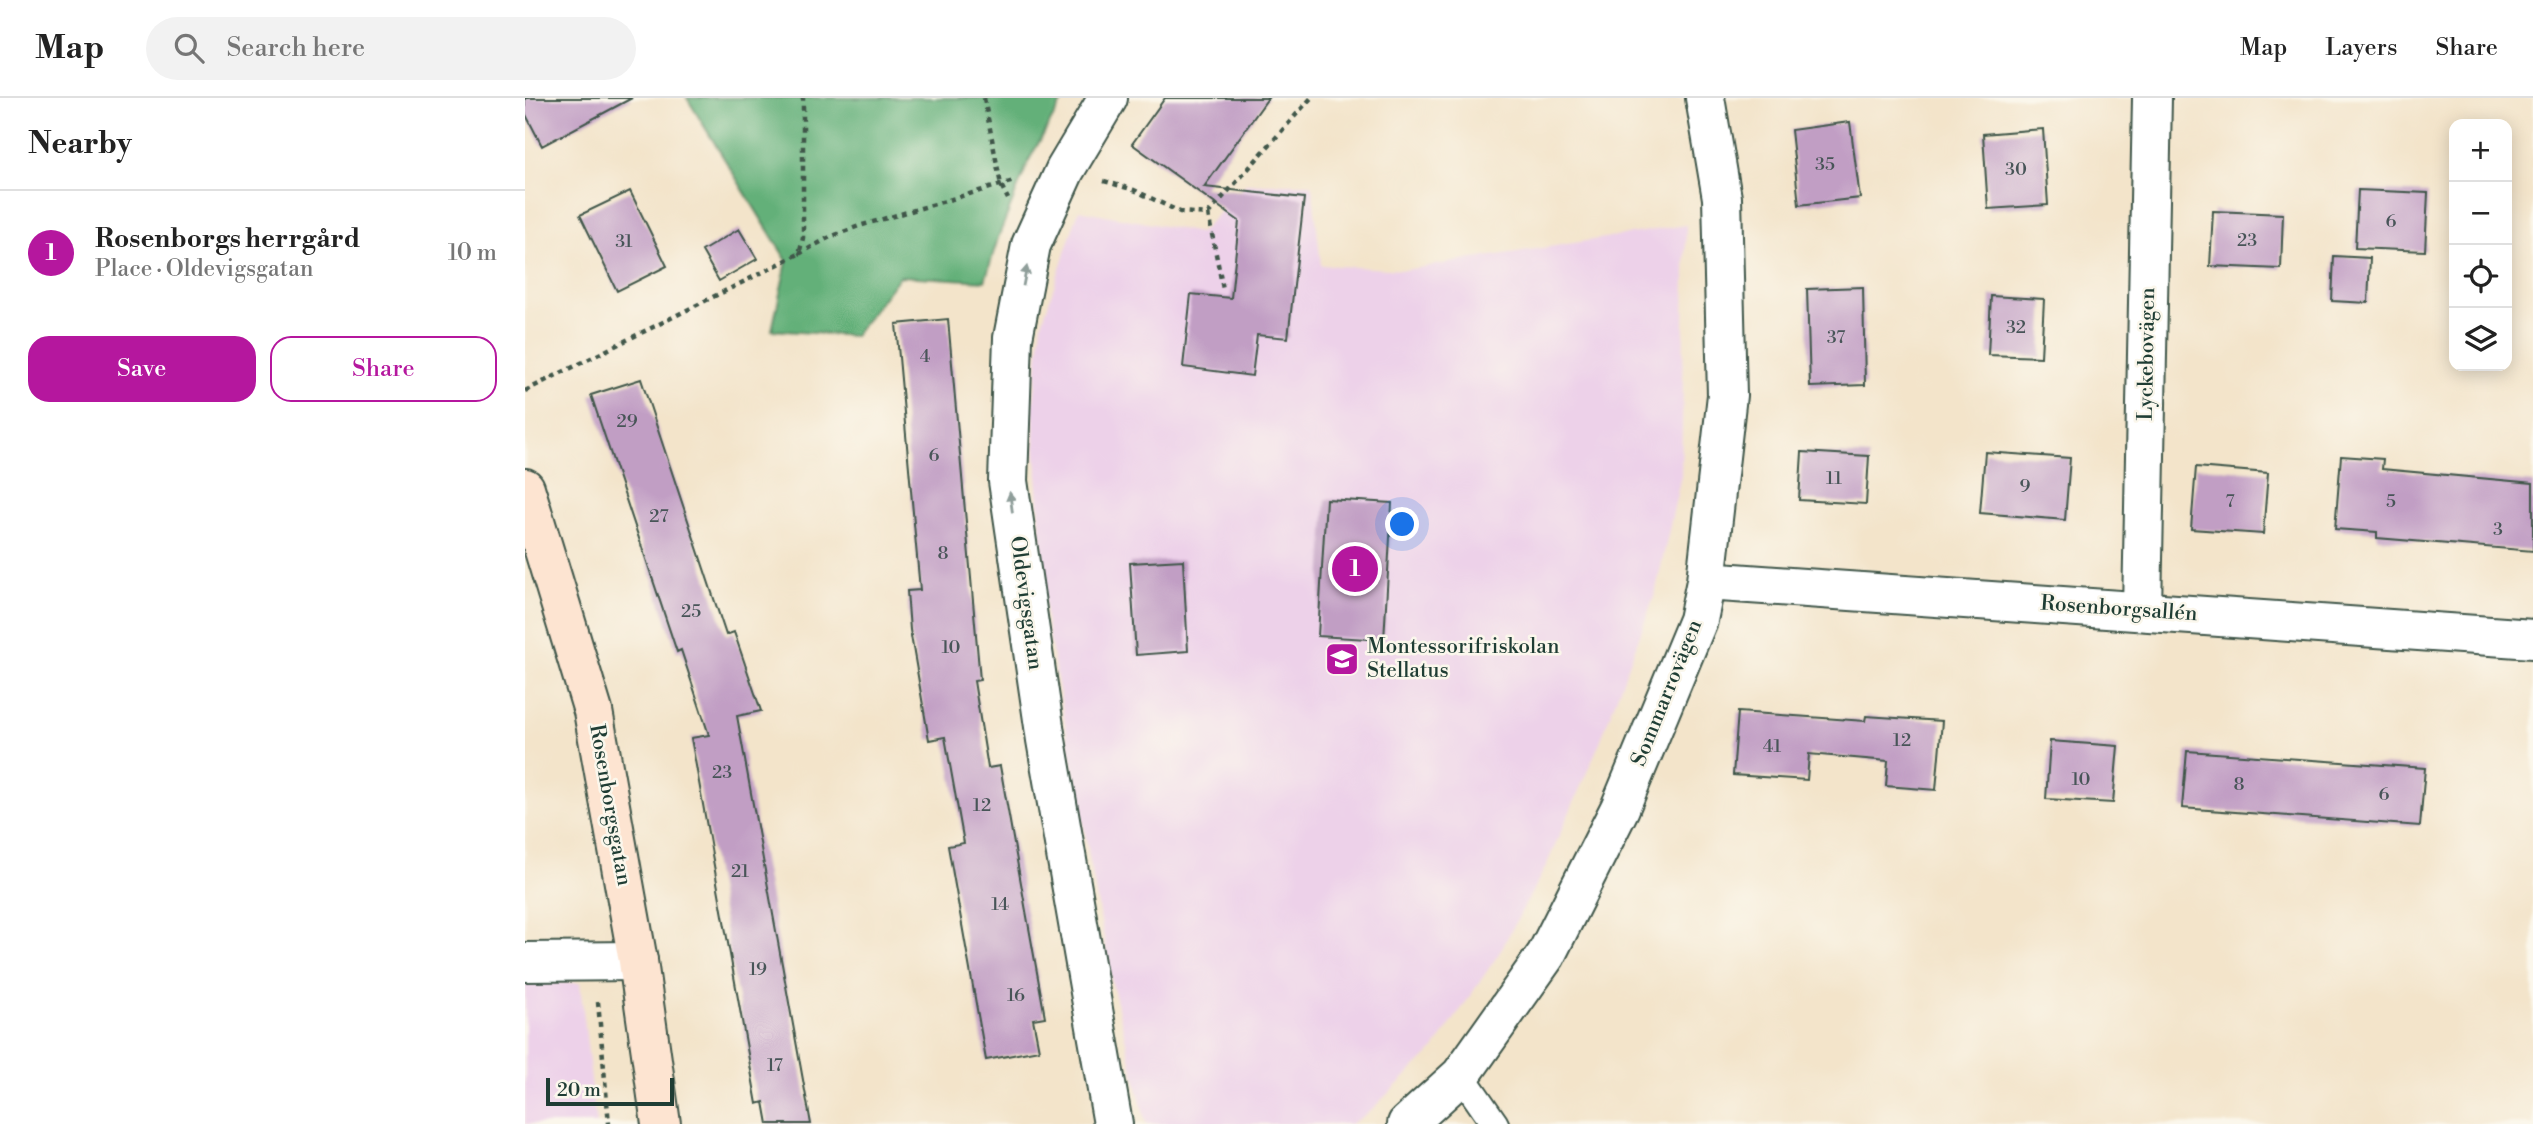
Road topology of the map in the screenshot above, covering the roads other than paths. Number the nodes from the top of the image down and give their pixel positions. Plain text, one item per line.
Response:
1 (1108, 98) edge
2 (1705, 98) edge
3 (2152, 98) edge
4 (526, 491) edge
5 (1706, 581) junction
6 (2142, 610) junction
7 (2533, 639) edge
8 (638, 961) junction
9 (525, 962) edge
10 (1461, 1075) junction
11 (661, 1124) edge
12 (1113, 1124) edge
13 (1407, 1124) edge
14 (1495, 1124) edge

12 -> 1 street, Oldevigsgatan
2 - 5 street, Sommarrovägen
3 - 6 street, Lyckebovägen
4 - 8 street, Rosenborgsgatan
5 - 6 street, Rosenborgsallén
5 - 10 street, Sommarrovägen
6 - 7 street, Rosenborgsallén
8 - 9 street
8 - 11 street, Rosenborgsgatan
10 - 13 street, Sommarrovägen
10 - 14 lane

